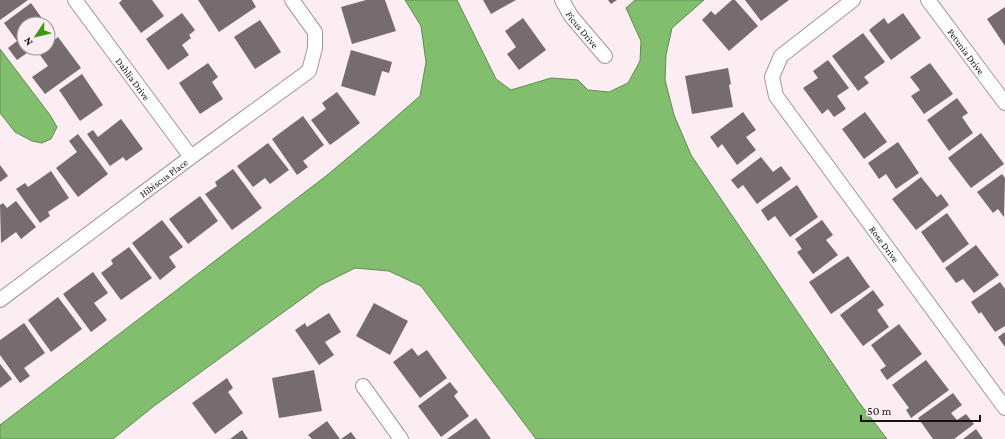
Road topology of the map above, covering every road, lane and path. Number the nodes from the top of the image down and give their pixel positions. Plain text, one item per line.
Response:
1 (75, 0) edge
2 (292, 0) edge
3 (562, 0) edge
4 (853, 0) edge
5 (928, 0) edge
6 (605, 56) dead end
7 (1005, 103) edge
8 (191, 157) junction
9 (0, 300) edge
10 (362, 386) dead end
11 (1005, 408) edge
12 (401, 439) edge

1 - 8 street, Dahlia Drive
2 - 8 street, Hibiscus Place
3 - 6 street, Ficus Drive
4 - 11 street, Rose Drive
5 - 7 street, Petunia Drive
8 - 9 street, Hibiscus Place
10 - 12 street

